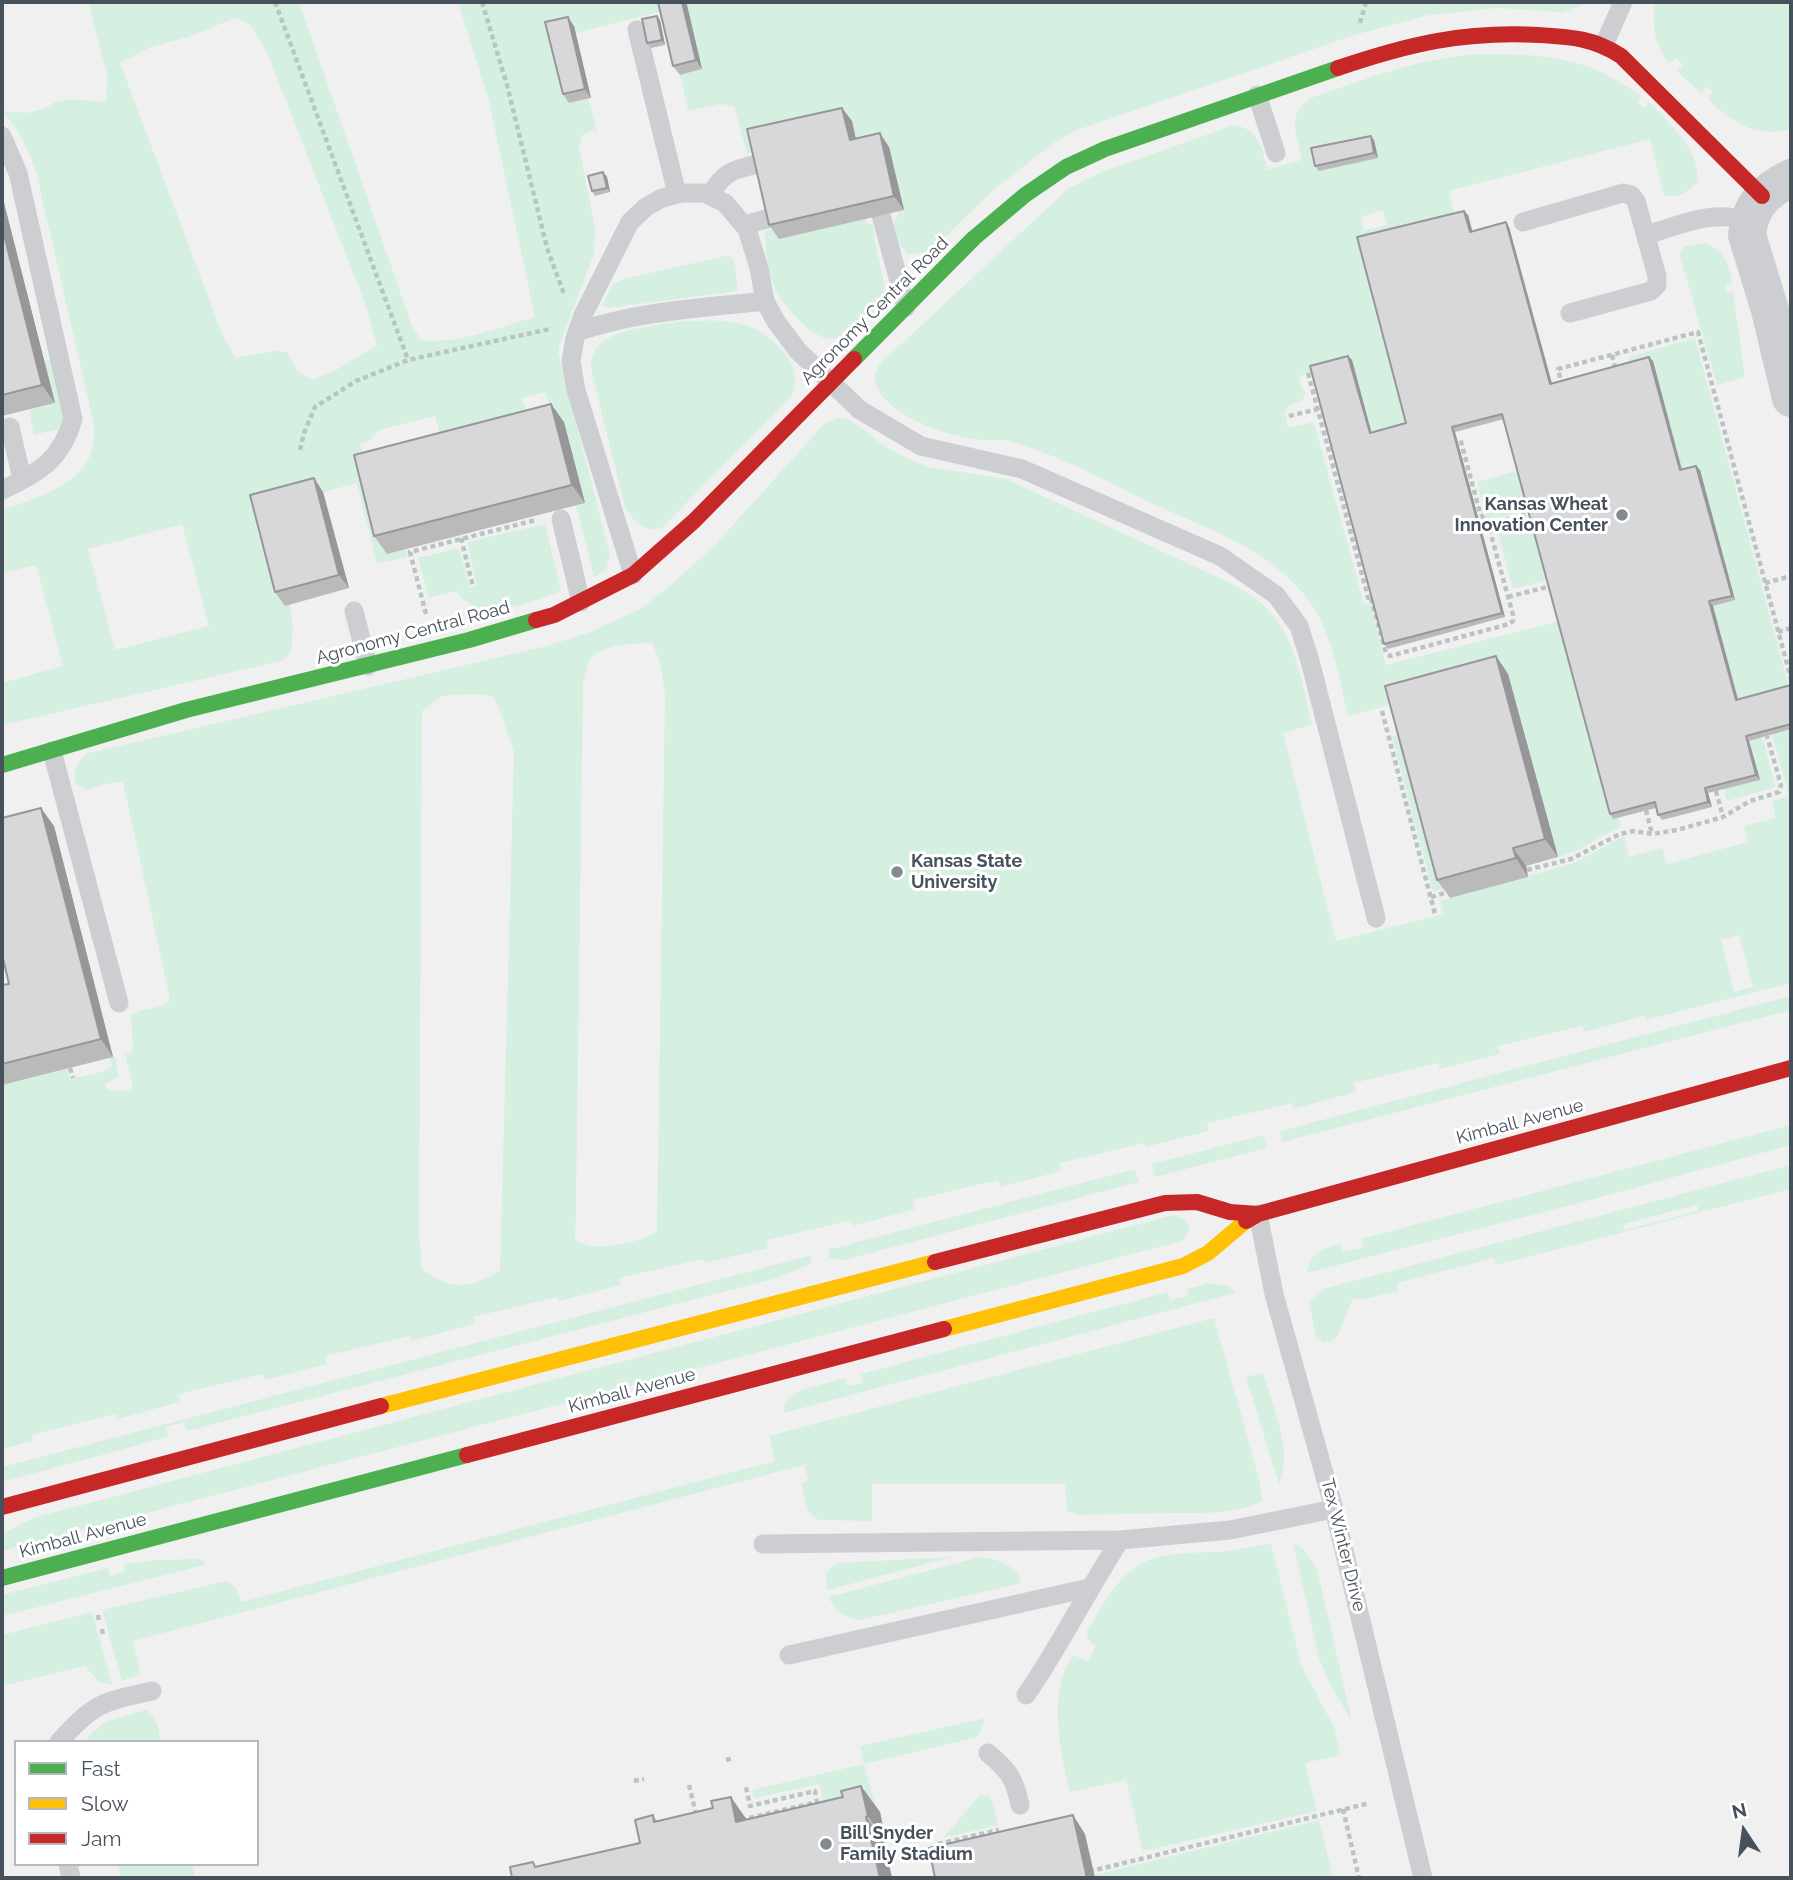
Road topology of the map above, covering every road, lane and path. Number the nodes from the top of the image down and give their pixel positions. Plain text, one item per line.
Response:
1 (275, 2) edge
2 (482, 2) edge
3 (1623, 2) edge
4 (637, 30) dead end
5 (1604, 45) junction
6 (1257, 95) junction
7 (2, 136) edge
8 (1276, 153) dead end
9 (762, 163) edge
10 (677, 194) junction
11 (23, 196) junction
12 (710, 196) junction
13 (1767, 199) edge
14 (3, 201) edge
15 (881, 215) edge
16 (774, 217) edge
17 (1523, 222) dead end
18 (744, 225) junction
19 (1646, 235) junction
20 (765, 301) junction
21 (906, 307) junction
22 (1781, 308) edge
23 (1570, 313) dead end
24 (577, 332) junction
25 (1612, 355) junction
26 (408, 360) junction
27 (1616, 371) edge
28 (1308, 373) edge
29 (830, 383) junction
30 (1562, 386) edge
31 (1791, 398) edge
32 (1318, 409) junction
33 (1289, 416) dead end
34 (10, 427) edge
35 (1460, 438) dead end
36 (300, 450) dead end
37 (22, 480) junction
38 (2, 490) edge
39 (1531, 513) edge
40 (561, 519) joint
41 (1487, 525) junction
42 (461, 538) junction
43 (633, 575) junction
44 (1791, 576) edge
45 (1765, 583) junction
46 (1551, 586) edge
47 (474, 587) dead end
48 (1508, 597) junction
49 (581, 602) junction
50 (354, 611) dead end
51 (427, 616) dead end
52 (1791, 628) edge
53 (1778, 632) junction
54 (368, 666) junction
55 (1791, 679) edge
56 (1382, 711) dead end
57 (1767, 736) edge
58 (52, 751) junction
59 (2, 765) edge
60 (1716, 791) edge
61 (1646, 810) edge
62 (1723, 817) junction
63 (1652, 834) junction
64 (1527, 870) edge
65 (1448, 892) edge
66 (1431, 897) junction
67 (1435, 914) edge
68 (1376, 918) dead end
69 (119, 1003) dead end
70 (70, 1068) edge
71 (1791, 1068) edge
72 (73, 1079) edge
73 (1258, 1214) junction
74 (2, 1507) edge
75 (1334, 1509) junction
76 (1120, 1540) junction
77 (763, 1544) dead end
78 (2, 1578) edge
79 (1089, 1588) junction
80 (789, 1655) dead end
81 (152, 1691) dead end
82 (1026, 1695) dead end
83 (61, 1740) edge
84 (988, 1753) dead end
85 (733, 1758) dead end
86 (726, 1760) dead end
87 (643, 1779) dead end
88 (634, 1781) dead end
89 (689, 1784) dead end
90 (746, 1787) dead end
91 (1370, 1803) dead end
92 (1020, 1805) dead end
93 (1343, 1809) junction
94 (736, 1821) edge
95 (699, 1829) edge
96 (999, 1830) edge
97 (939, 1844) edge
98 (1085, 1878) edge
99 (1359, 1878) edge
100 (1423, 1878) edge

1 - 26 path
2 - 24 path
3 - 5 lane
4 - 10 lane
5 - 6 main road, Agronomy Central Road
5 - 13 main road, Agronomy Central Road
6 - 8 lane
6 - 21 main road, Agronomy Central Road
7 - 11 lane
9 - 12 lane
10 - 12 lane
10 - 24 lane
11 - 14 lane
11 - 37 lane
12 - 18 lane
13 - 19 lane
13 - 22 street
15 - 21 lane
16 - 18 lane
17 - 19 lane
18 - 20 lane
19 - 23 lane
20 - 24 lane
20 - 29 lane
21 - 29 main road, Agronomy Central Road
22 - 31 street
24 - 26 path
24 - 43 lane
25 - 27 path
25 - 30 path
25 - 45 path
26 - 36 path
28 - 32 path
29 - 43 main road, Agronomy Central Road
29 - 68 lane
32 - 33 path
32 - 48 path
34 - 37 lane
35 - 41 path
37 - 38 lane
39 - 41 path
40 - 42 path
40 - 49 lane
41 - 48 path
42 - 47 path
42 - 51 path
43 - 49 main road, Agronomy Central Road
44 - 45 path
45 - 53 path
46 - 48 path
49 - 54 main road, Agronomy Central Road
50 - 54 lane
52 - 53 path
53 - 55 path
54 - 58 main road, Agronomy Central Road
56 - 66 path
57 - 62 path
58 - 59 main road, Agronomy Central Road
58 - 69 lane
60 - 62 path
61 - 63 path
62 - 63 path
63 - 64 path
65 - 66 path
66 - 67 path
70 - 72 path
71 - 73 main road, Kimball Avenue
73 - 74 main road, Kimball Avenue
73 - 75 lane, Tex Winter Drive
73 - 78 main road, Kimball Avenue
75 - 76 lane
75 - 100 lane, Tex Winter Drive
76 - 77 lane
76 - 79 lane
79 - 80 lane
79 - 82 lane
81 - 83 lane
84 - 92 lane
85 - 86 path
87 - 88 path
89 - 95 path
90 - 94 path
91 - 93 path
93 - 98 path
93 - 99 path
96 - 97 path

